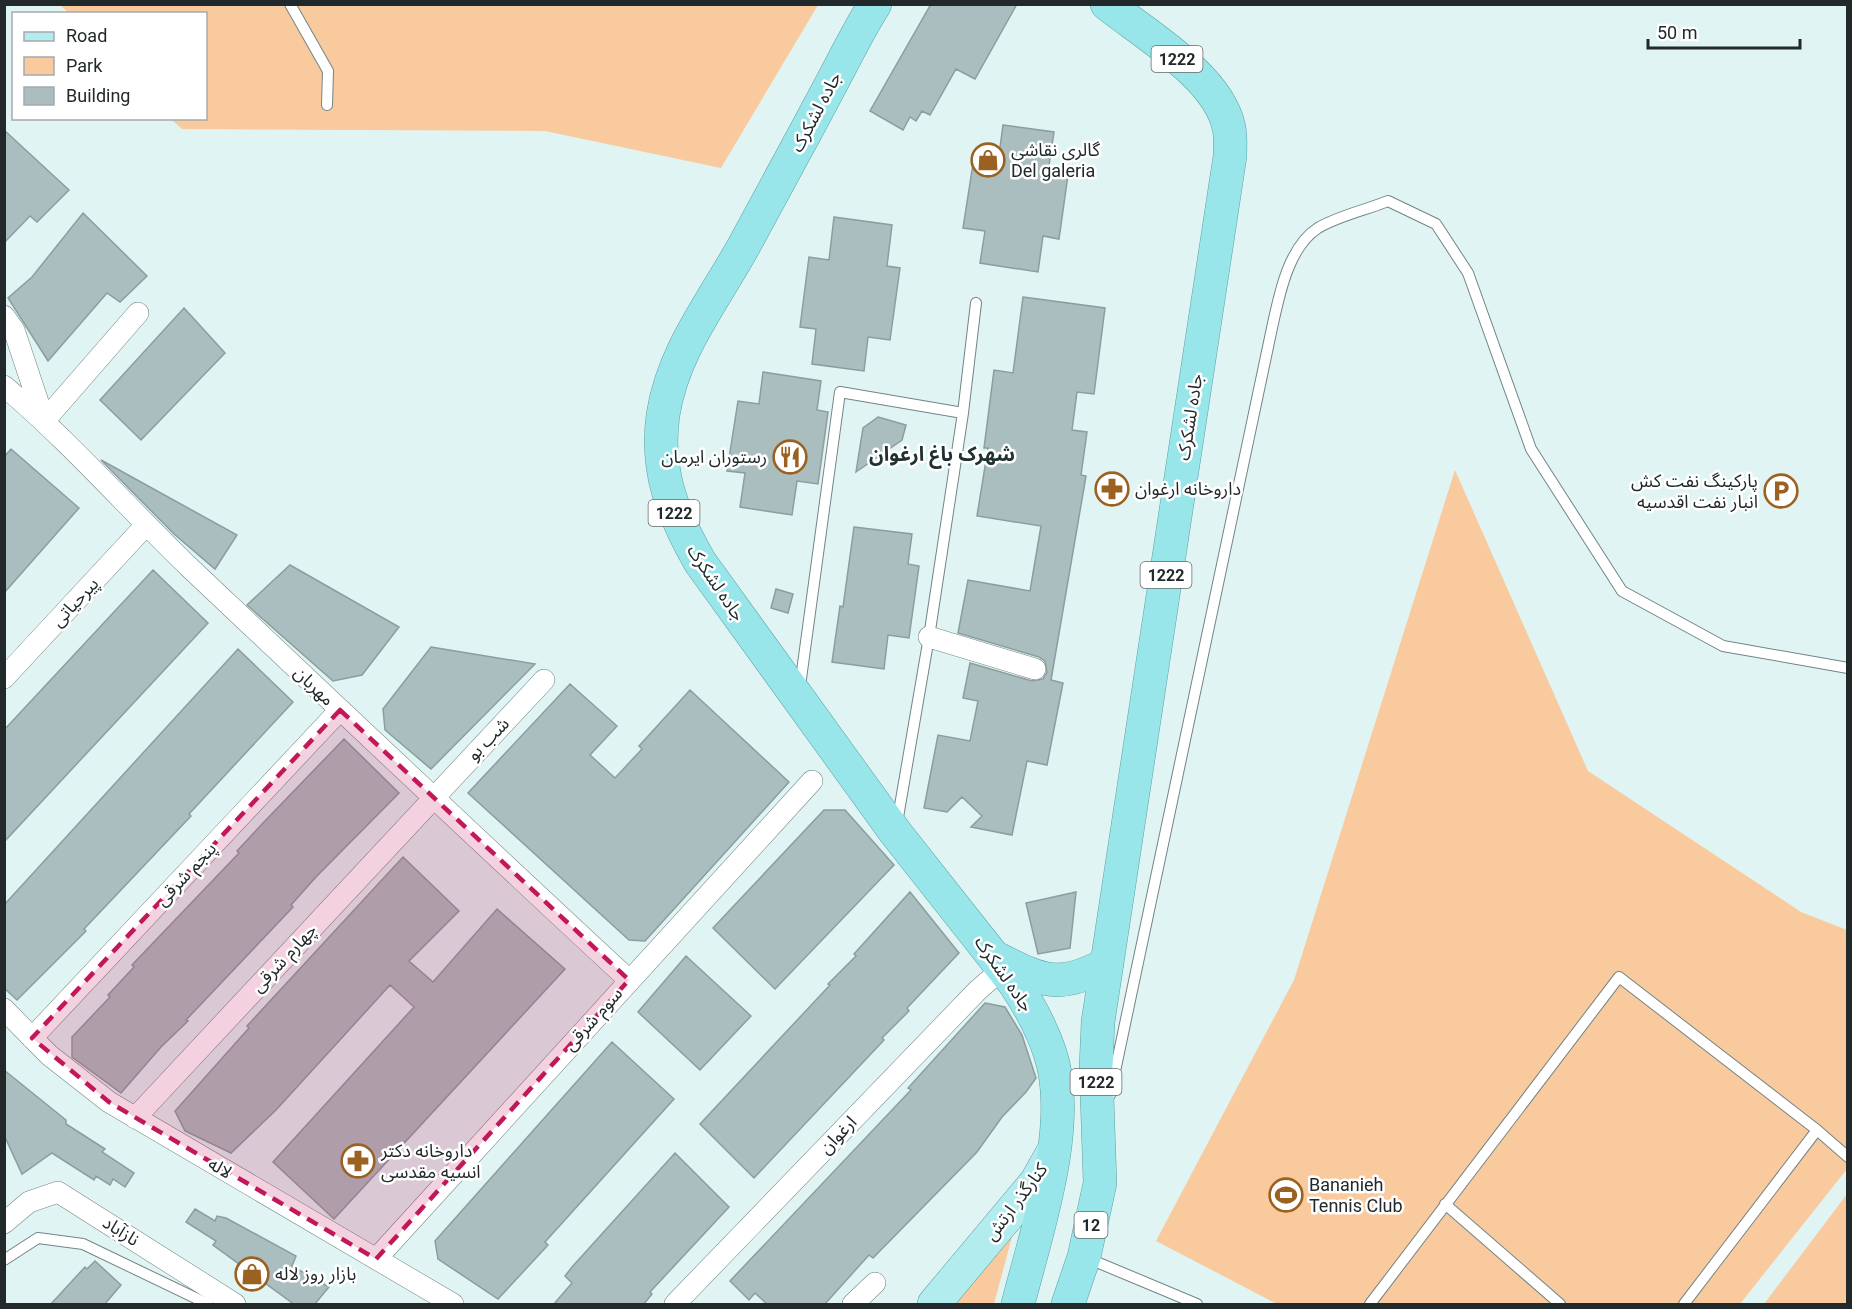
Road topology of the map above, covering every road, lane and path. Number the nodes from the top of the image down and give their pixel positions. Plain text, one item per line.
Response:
1 (290, 4) edge
2 (1107, 4) edge
3 (875, 6) edge
4 (327, 105) dead end
5 (976, 303) dead end
6 (138, 313) dead end
7 (4, 316) edge
8 (4, 386) edge
9 (963, 413) junction
10 (45, 420) junction
11 (146, 525) junction
12 (929, 637) junction
13 (1848, 668) edge
14 (1035, 669) dead end
15 (4, 678) edge
16 (544, 680) dead end
17 (798, 699) junction
18 (339, 710) junction
19 (812, 782) dead end
20 (432, 798) junction
21 (895, 832) junction
22 (998, 962) junction
23 (1107, 964) junction
24 (629, 980) junction
25 (4, 1009) edge
26 (32, 1038) junction
27 (1056, 1083) joint
28 (135, 1118) junction
29 (1816, 1130) junction
30 (1100, 1142) junction
31 (1055, 1148) junction
32 (1848, 1157) edge
33 (1445, 1204) junction
34 (4, 1223) edge
35 (1084, 1257) junction
36 (376, 1259) junction
37 (4, 1260) edge
38 (875, 1283) dead end
39 (208, 1305) edge
40 (235, 1305) edge
41 (453, 1305) edge
42 (675, 1305) edge
43 (854, 1305) edge
44 (934, 1305) edge
45 (1018, 1305) edge
46 (1068, 1305) edge
47 (1197, 1305) edge
48 (1370, 1305) edge
49 (1560, 1305) edge
50 (1684, 1305) edge

1 - 4 lane
2 - 23 highway, جاده لشکرک / 1222
3 - 17 highway, جاده لشکرک / 1222
5 - 9 lane
6 - 10 street
7 - 10 street
8 - 10 street, مهربان
9 - 12 lane
9 - 17 lane
10 - 11 street, مهربان
11 - 15 street, پیرحیاتی
11 - 18 street, مهربان
12 - 14 street
12 - 21 lane
13 - 30 lane
16 - 20 street, شب بو
17 - 21 highway, جاده لشکرک / 1222
18 - 20 street, مهربان
18 - 26 street, پنجم شرقی
19 - 24 street, سوم شرقی
20 - 24 street, مهربان
20 - 28 street, چهارم شرقی
21 - 22 highway, جاده لشکرک / 1222
22 - 23 highway, 1222
22 - 27 highway, جاده لشکرک / 1222
22 - 42 street, ارغوان
23 - 30 highway, جاده لشکرک / 1222
24 - 36 street, سوم شرقی
25 - 26 street, لاله
26 - 28 street, لاله
27 - 31 highway, کنارگذر ارتش / 1222
28 - 36 street, لاله
29 - 32 lane
29 - 33 lane
29 - 50 lane
30 - 31 highway
30 - 35 highway, 12
31 - 44 main road, کنارگذر ارتش
31 - 45 highway
33 - 48 lane
33 - 49 lane
34 - 40 street, نازآباد
35 - 46 highway, 12
35 - 47 lane
36 - 41 street, لاله
37 - 39 lane
38 - 43 street

